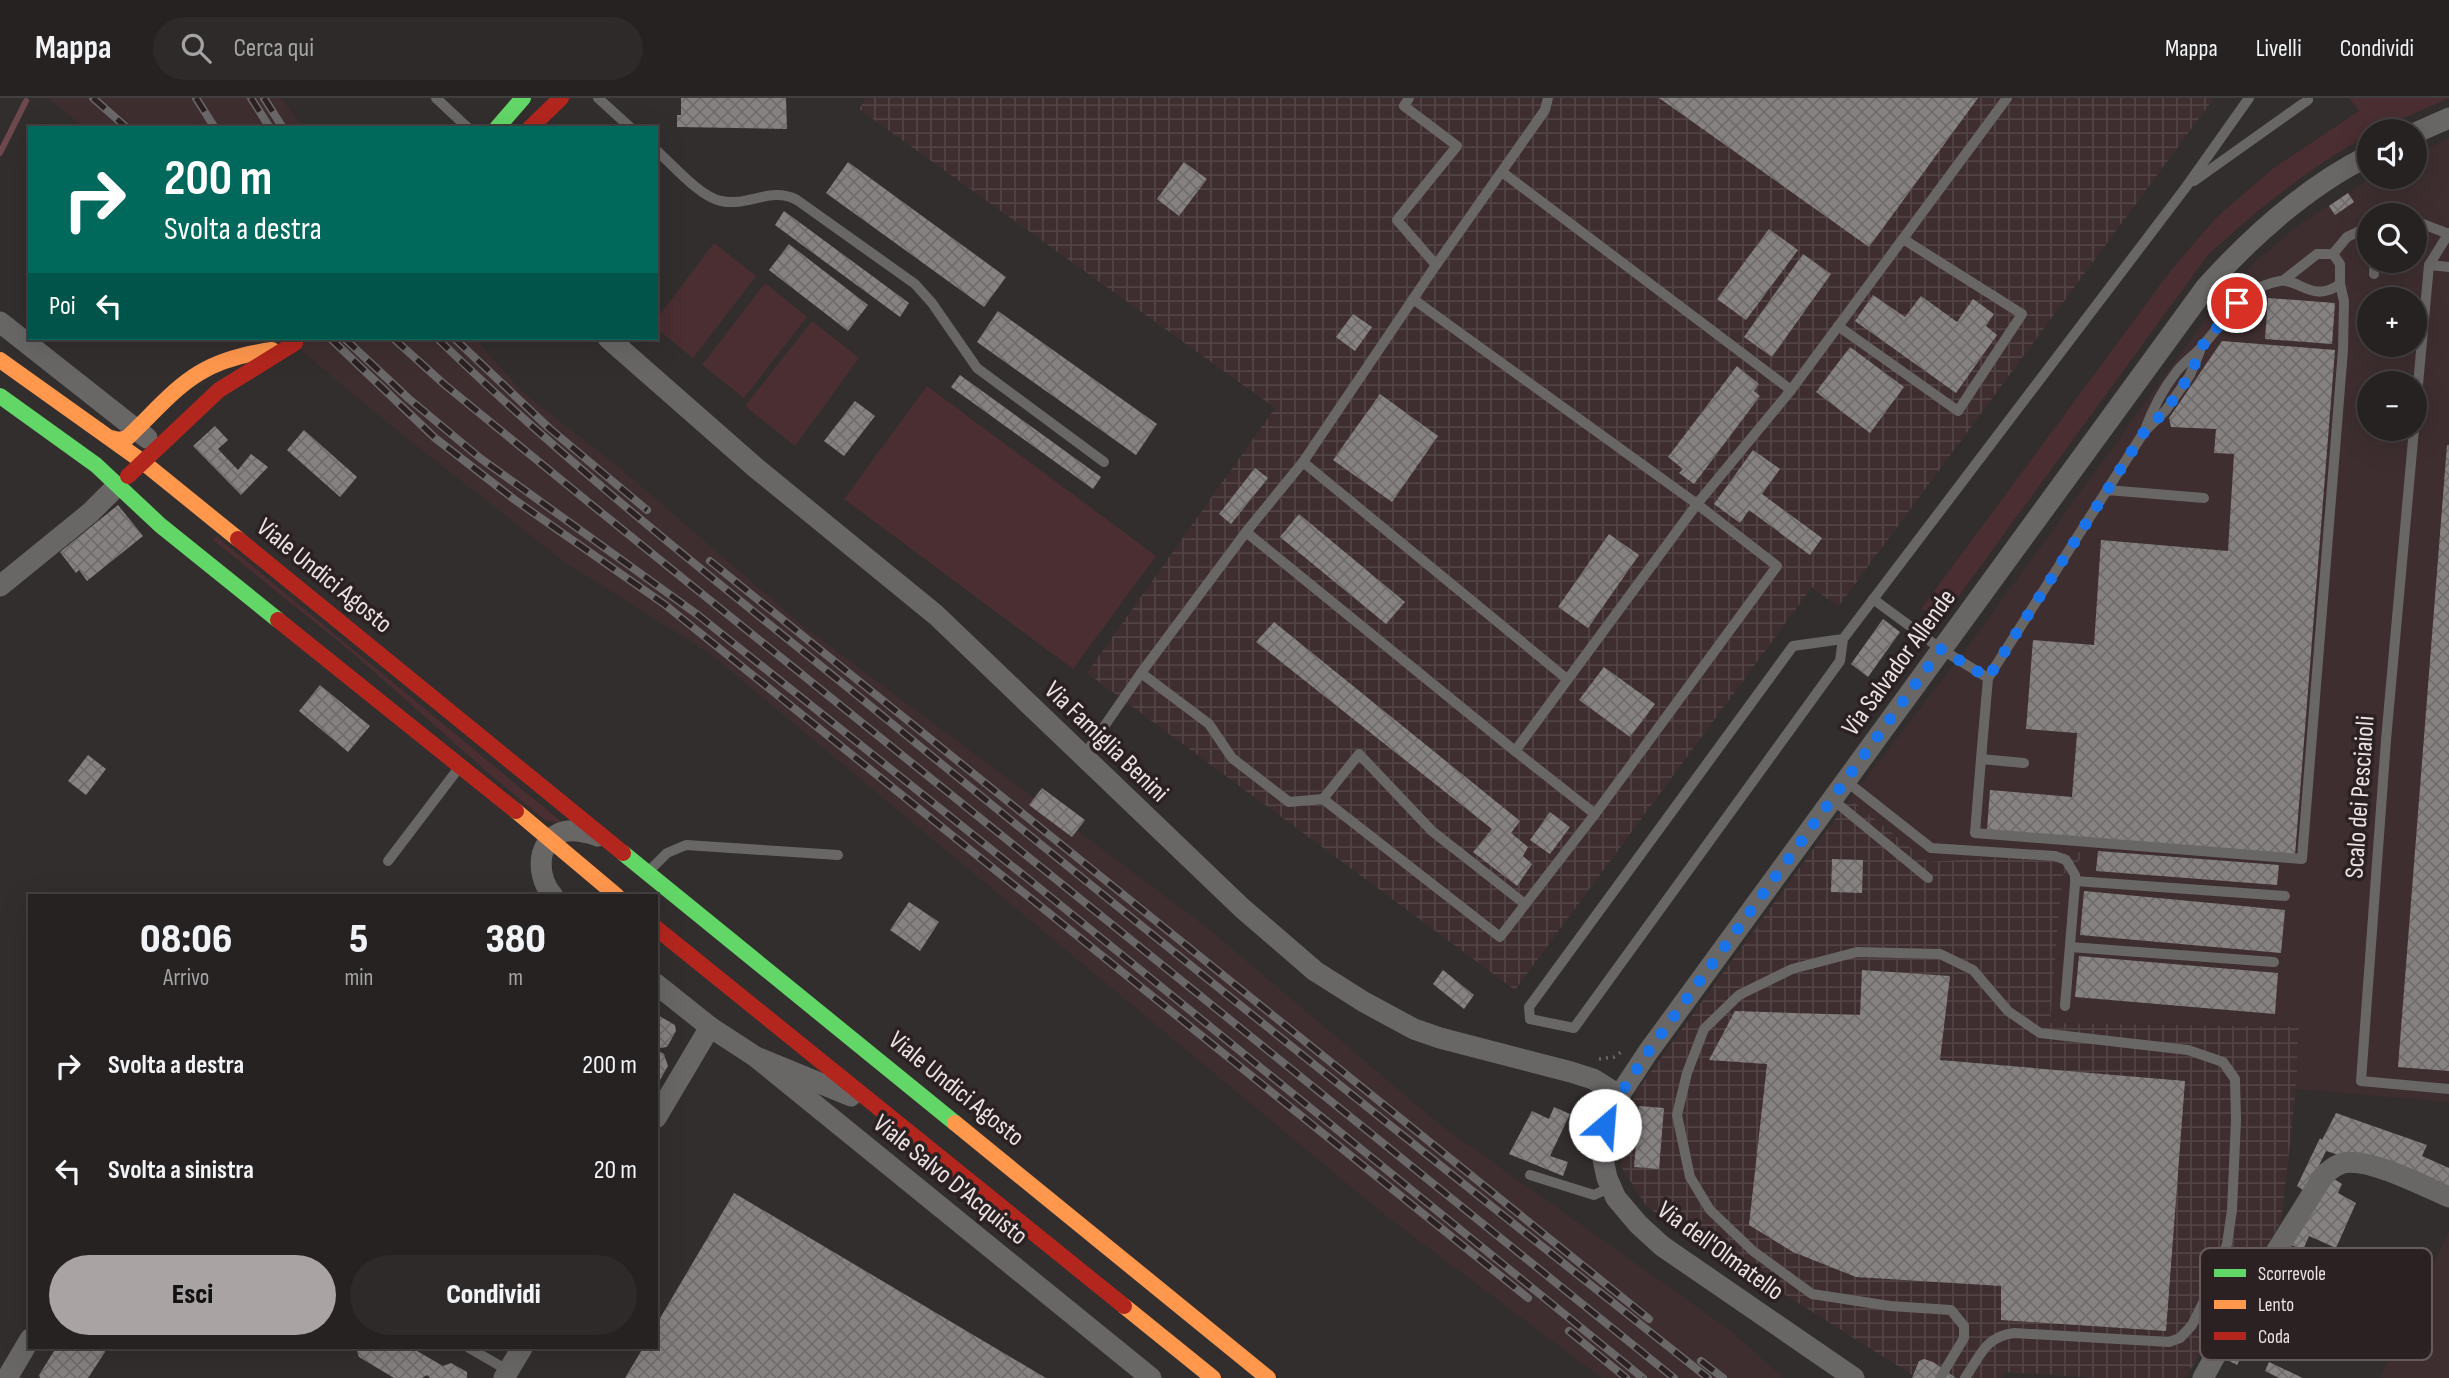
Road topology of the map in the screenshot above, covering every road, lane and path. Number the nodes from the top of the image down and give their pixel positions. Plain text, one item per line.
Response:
1 (436, 98) edge
2 (523, 98) edge
3 (561, 98) edge
4 (598, 98) edge
5 (1409, 98) edge
6 (1548, 98) edge
7 (2007, 98) edge
8 (2249, 98) edge
9 (2307, 98) edge
10 (2449, 118) edge
11 (466, 126) edge
12 (499, 126) edge
13 (532, 126) edge
14 (629, 126) edge
15 (2427, 128) edge
16 (658, 152) edge
17 (2357, 163) edge
18 (1502, 172) junction
19 (2186, 187) junction
20 (2427, 225) edge
21 (2357, 232) edge
22 (2449, 233) edge
23 (1903, 239) junction
24 (2333, 254) junction
25 (1436, 265) junction
26 (2429, 265) junction
27 (2449, 267) edge
28 (2284, 280) junction
29 (2340, 284) junction
30 (1413, 299) junction
31 (0, 322) edge
32 (1838, 326) junction
33 (610, 340) edge
34 (0, 360) edge
35 (2419, 371) edge
36 (1791, 390) junction
37 (0, 396) edge
38 (137, 429) junction
39 (111, 438) junction
40 (2413, 441) edge
41 (150, 455) junction
42 (1303, 461) junction
43 (1104, 462) dead end
44 (117, 486) junction
45 (2107, 490) junction
46 (2204, 498) dead end
47 (1698, 504) junction
48 (1245, 532) junction
49 (0, 586) edge
50 (1873, 598) junction
51 (1843, 639) junction
52 (1941, 649) junction
53 (1141, 673) junction
54 (1988, 678) junction
55 (1567, 679) junction
56 (1515, 751) junction
57 (1083, 757) junction
58 (1981, 759) junction
59 (2024, 763) dead end
60 (459, 767) junction
61 (1846, 780) junction
62 (1323, 799) junction
63 (1832, 799) junction
64 (1595, 814) junction
65 (549, 841) junction
66 (610, 841) junction
67 (838, 855) dead end
68 (387, 861) dead end
69 (649, 872) junction
70 (1928, 878) dead end
71 (2075, 881) junction
72 (550, 894) edge
73 (615, 894) edge
74 (2285, 896) dead end
75 (1525, 904) junction
76 (658, 930) edge
77 (2070, 947) junction
78 (2274, 962) dead end
79 (658, 986) edge
80 (2065, 1006) dead end
81 (710, 1027) junction
82 (757, 1057) junction
83 (2449, 1089) edge
84 (1620, 1096) junction
85 (658, 1115) edge
86 (898, 1124) junction
87 (1530, 1175) dead end
88 (1611, 1187) junction
89 (2449, 1197) edge
90 (2225, 1248) edge
91 (2278, 1248) edge
92 (2200, 1309) edge
93 (28, 1342) edge
94 (1111, 1345) junction
95 (470, 1349) edge
96 (521, 1349) edge
97 (2213, 1360) edge
98 (506, 1374) edge
99 (7, 1378) edge
100 (1127, 1378) edge
101 (1151, 1378) edge
102 (1213, 1378) edge
103 (1268, 1378) edge
104 (1854, 1378) edge
105 (1940, 1378) edge
106 (1965, 1378) edge
107 (2203, 1378) edge

1 - 11 lane
2 - 12 main road
3 - 13 main road
4 - 14 lane
5 - 25 lane
6 - 18 lane
7 - 23 lane
8 - 19 lane
9 - 19 lane
10 - 15 street
16 - 43 lane
17 - 52 street, Via Salvador Allende
18 - 25 lane
18 - 36 lane
19 - 50 lane
20 - 22 lane
21 - 24 lane
22 - 26 lane
23 - 32 lane
23 - 32 lane
24 - 28 lane
24 - 29 lane
25 - 30 lane
26 - 27 lane
26 - 35 lane
28 - 29 lane
28 - 45 lane
29 - 58 lane
30 - 42 lane
30 - 47 lane
31 - 38 street
32 - 36 lane
33 - 57 street, Via Famiglia Benini
34 - 39 main road, Viale Undici Agosto
36 - 47 lane
37 - 44 main road
38 - 39 main road
38 - 41 street
38 - 41 main road
39 - 41 main road, Viale Undici Agosto
40 - 83 lane, Scalo dei Pesciaioli
41 - 44 main road
41 - 66 main road, Viale Undici Agosto
42 - 48 lane
42 - 55 lane
44 - 49 street
44 - 60 main road
45 - 46 lane
45 - 54 lane
47 - 55 lane
47 - 64 lane
48 - 53 lane
48 - 56 lane
50 - 51 lane
50 - 52 lane
51 - 51 lane
52 - 54 lane
52 - 61 street, Via Salvador Allende
53 - 57 lane
53 - 62 lane
54 - 58 lane
55 - 56 lane
56 - 64 lane
57 - 84 street, Via Famiglia Benini
58 - 59 lane
60 - 65 main road
60 - 68 lane
61 - 63 street, Via Salvador Allende
61 - 71 lane
62 - 75 lane
62 - 75 lane
63 - 70 lane
63 - 84 street, Via Salvador Allende
64 - 75 lane
65 - 66 street, Viale Undici Agosto
65 - 72 street
65 - 73 main road
66 - 69 main road, Viale Undici Agosto
67 - 69 lane
69 - 103 main road, Viale Undici Agosto
71 - 74 lane
71 - 77 lane
76 - 86 main road
77 - 78 lane
77 - 80 lane
79 - 81 street
81 - 82 street
81 - 85 street
82 - 86 street
82 - 94 street, Viale Salvo D'Acquisto
84 - 88 street, Via dell'Olmatello
86 - 102 main road
87 - 88 lane
88 - 104 street, Via dell'Olmatello
89 - 91 street
90 - 105 lane
92 - 106 lane
93 - 99 street
94 - 100 street, Viale Salvo D'Acquisto
94 - 101 street, Viale Salvo D'Acquisto
95 - 98 lane
96 - 98 street
97 - 107 street

